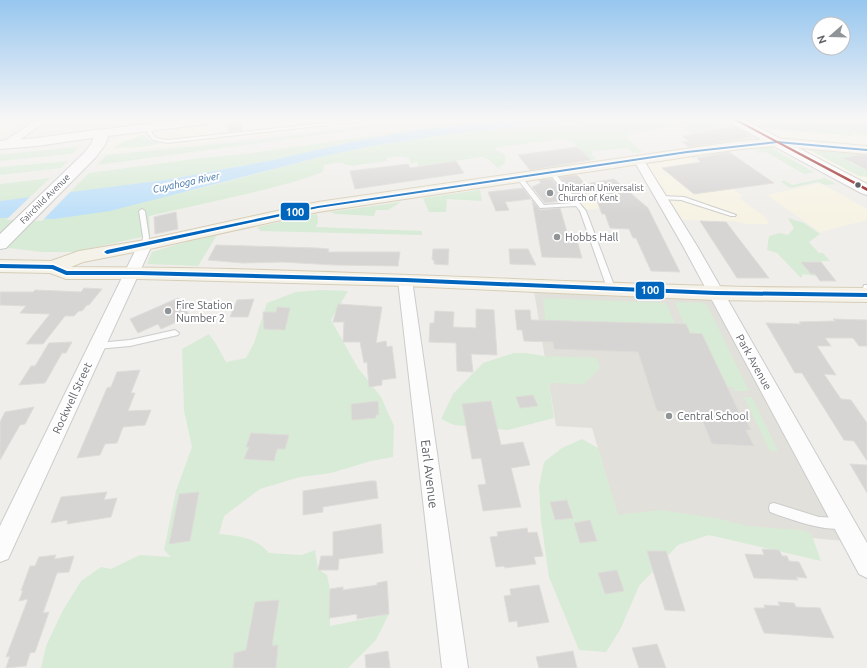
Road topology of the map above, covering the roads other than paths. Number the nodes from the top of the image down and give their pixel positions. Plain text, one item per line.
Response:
1 (92, 151) edge
2 (96, 151) edge
3 (695, 151) edge
4 (794, 151) edge
5 (88, 156) junction
6 (638, 159) junction
7 (551, 172) junction
8 (519, 177) junction
9 (867, 190) edge
10 (662, 198) junction
11 (578, 204) junction
12 (142, 212) dead end
13 (733, 215) dead end
14 (0, 244) edge
15 (144, 245) junction
16 (0, 266) edge
17 (53, 267) junction
18 (130, 272) junction
19 (405, 280) junction
20 (611, 288) junction
21 (716, 293) junction
22 (867, 296) edge
23 (175, 333) dead end
24 (96, 346) junction
25 (774, 508) dead end
26 (844, 523) junction
27 (0, 551) edge
28 (867, 566) edge
29 (455, 668) edge

1 - 5 main road, Fairchild Avenue
2 - 5 main road
3 - 6 main road
4 - 9 main road
5 - 14 main road, Fairchild Avenue
6 - 7 main road
6 - 10 street, Park Avenue
7 - 8 main road
7 - 11 lane
8 - 11 lane
8 - 15 main road
10 - 13 lane
10 - 21 street, Park Avenue
11 - 20 lane
12 - 15 lane
15 - 17 main road
15 - 18 street, Rockwell Street
16 - 17 main road
17 - 18 main road
18 - 19 main road
18 - 24 street, Rockwell Street
19 - 20 main road
19 - 29 street, Earl Avenue
20 - 21 main road
21 - 22 main road
21 - 26 street, Park Avenue
23 - 24 lane
24 - 27 street, Rockwell Street
25 - 26 lane
26 - 28 street, Park Avenue

